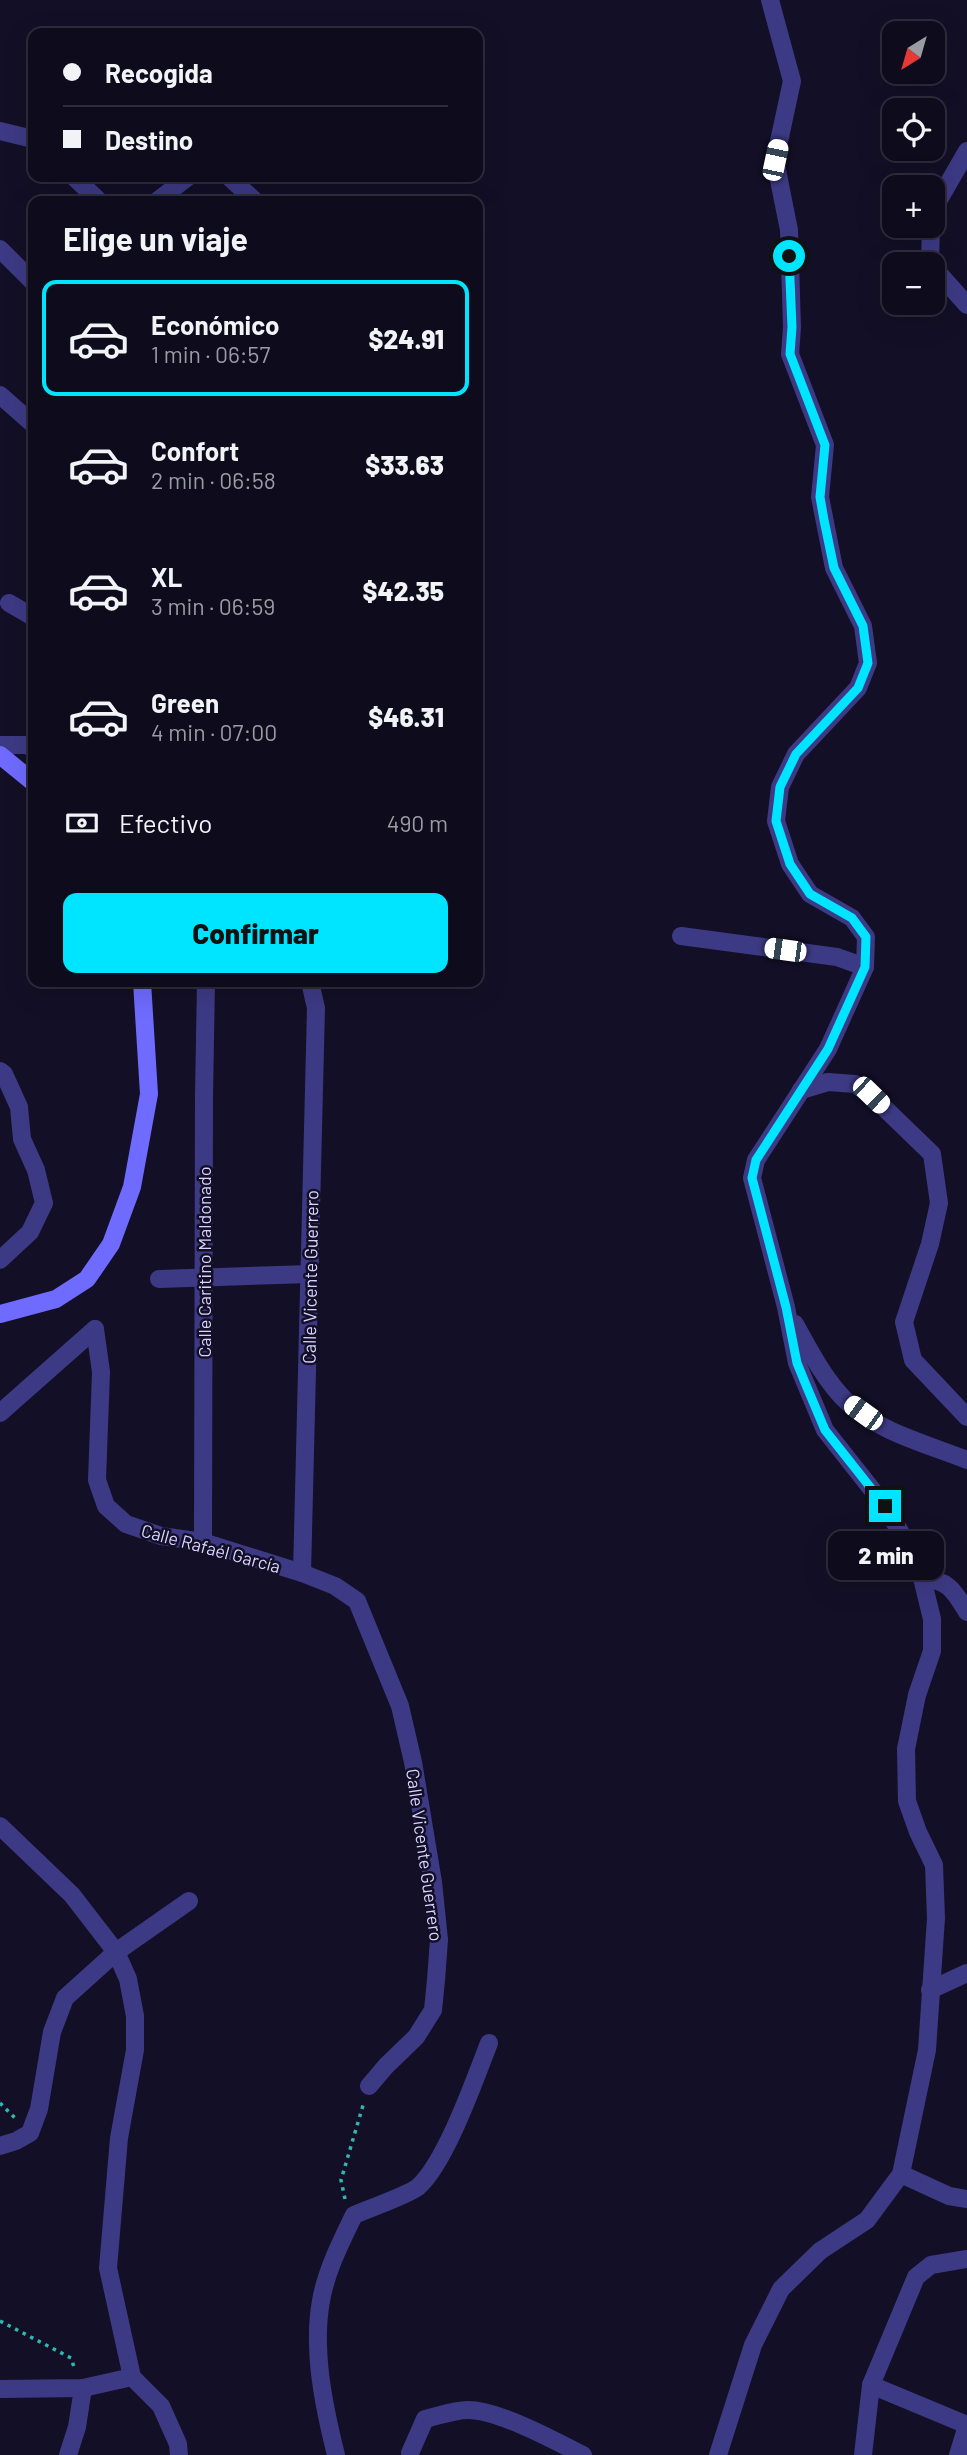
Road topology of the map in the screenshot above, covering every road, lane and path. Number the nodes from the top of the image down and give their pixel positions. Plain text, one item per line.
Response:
1 (770, 0) edge
2 (0, 131) edge
3 (28, 138) edge
4 (967, 151) edge
5 (79, 182) edge
6 (182, 182) edge
7 (234, 182) edge
8 (945, 189) edge
9 (94, 196) edge
10 (163, 196) edge
11 (250, 196) edge
12 (0, 249) edge
13 (28, 277) edge
14 (945, 280) edge
15 (967, 305) edge
16 (0, 395) edge
17 (28, 420) edge
18 (9, 603) dead end
19 (28, 614) edge
20 (0, 745) edge
21 (28, 746) edge
22 (5, 763) edge
23 (28, 779) edge
24 (681, 936) dead end
25 (865, 967) junction
26 (142, 987) edge
27 (206, 987) edge
28 (311, 987) edge
29 (0, 1071) edge
30 (801, 1090) junction
31 (0, 1260) edge
32 (310, 1275) junction
33 (205, 1276) junction
34 (159, 1279) dead end
35 (786, 1307) junction
36 (0, 1314) edge
37 (0, 1413) edge
38 (967, 1417) edge
39 (967, 1460) edge
40 (202, 1542) junction
41 (302, 1573) junction
42 (922, 1578) junction
43 (357, 1601) joint
44 (967, 1612) edge
45 (0, 1826) edge
46 (189, 1901) dead end
47 (116, 1952) junction
48 (967, 1973) edge
49 (930, 1990) junction
50 (489, 2043) dead end
51 (369, 2086) joint
52 (0, 2146) edge
53 (901, 2174) junction
54 (967, 2199) edge
55 (354, 2216) junction
56 (967, 2259) edge
57 (0, 2321) edge
58 (132, 2377) junction
59 (871, 2385) junction
60 (82, 2388) junction
61 (0, 2389) edge
62 (967, 2425) edge
63 (410, 2453) dead end
64 (68, 2455) edge
65 (179, 2455) edge
66 (335, 2455) edge
67 (583, 2455) edge
68 (718, 2455) edge
69 (863, 2455) edge
70 (958, 2455) edge

1 - 25 street
2 - 3 street
4 - 8 street
5 - 9 street
6 - 10 street
7 - 11 street
12 - 13 street
14 - 15 street
16 - 17 street
18 - 19 street
20 - 21 street
22 - 23 main road
24 - 25 street
25 - 30 street
26 - 36 main road
27 - 33 street, Calle Caritino Maldonado
28 - 32 street, Calle Vicente Guerrero
29 - 31 street
30 - 35 street
30 - 38 street
32 - 33 street
32 - 41 street, Calle Vicente Guerrero
33 - 34 street
33 - 40 street, Calle Caritino Maldonado
35 - 39 street
35 - 42 street
37 - 40 street, Calle Rafaél García
40 - 41 street, Calle Rafaél García
41 - 43 street, Calle Rafaél García
42 - 44 street
42 - 49 street
43 - 51 street, Calle Vicente Guerrero
45 - 47 street
46 - 47 street
47 - 52 street
47 - 58 street
48 - 49 street
49 - 53 street
50 - 55 street
51 - 55 path
53 - 54 street
53 - 68 street
55 - 66 street
56 - 59 street
57 - 60 path
58 - 60 street
58 - 65 street
59 - 62 street
59 - 69 street
60 - 61 street
60 - 64 street
62 - 70 street
63 - 67 street

